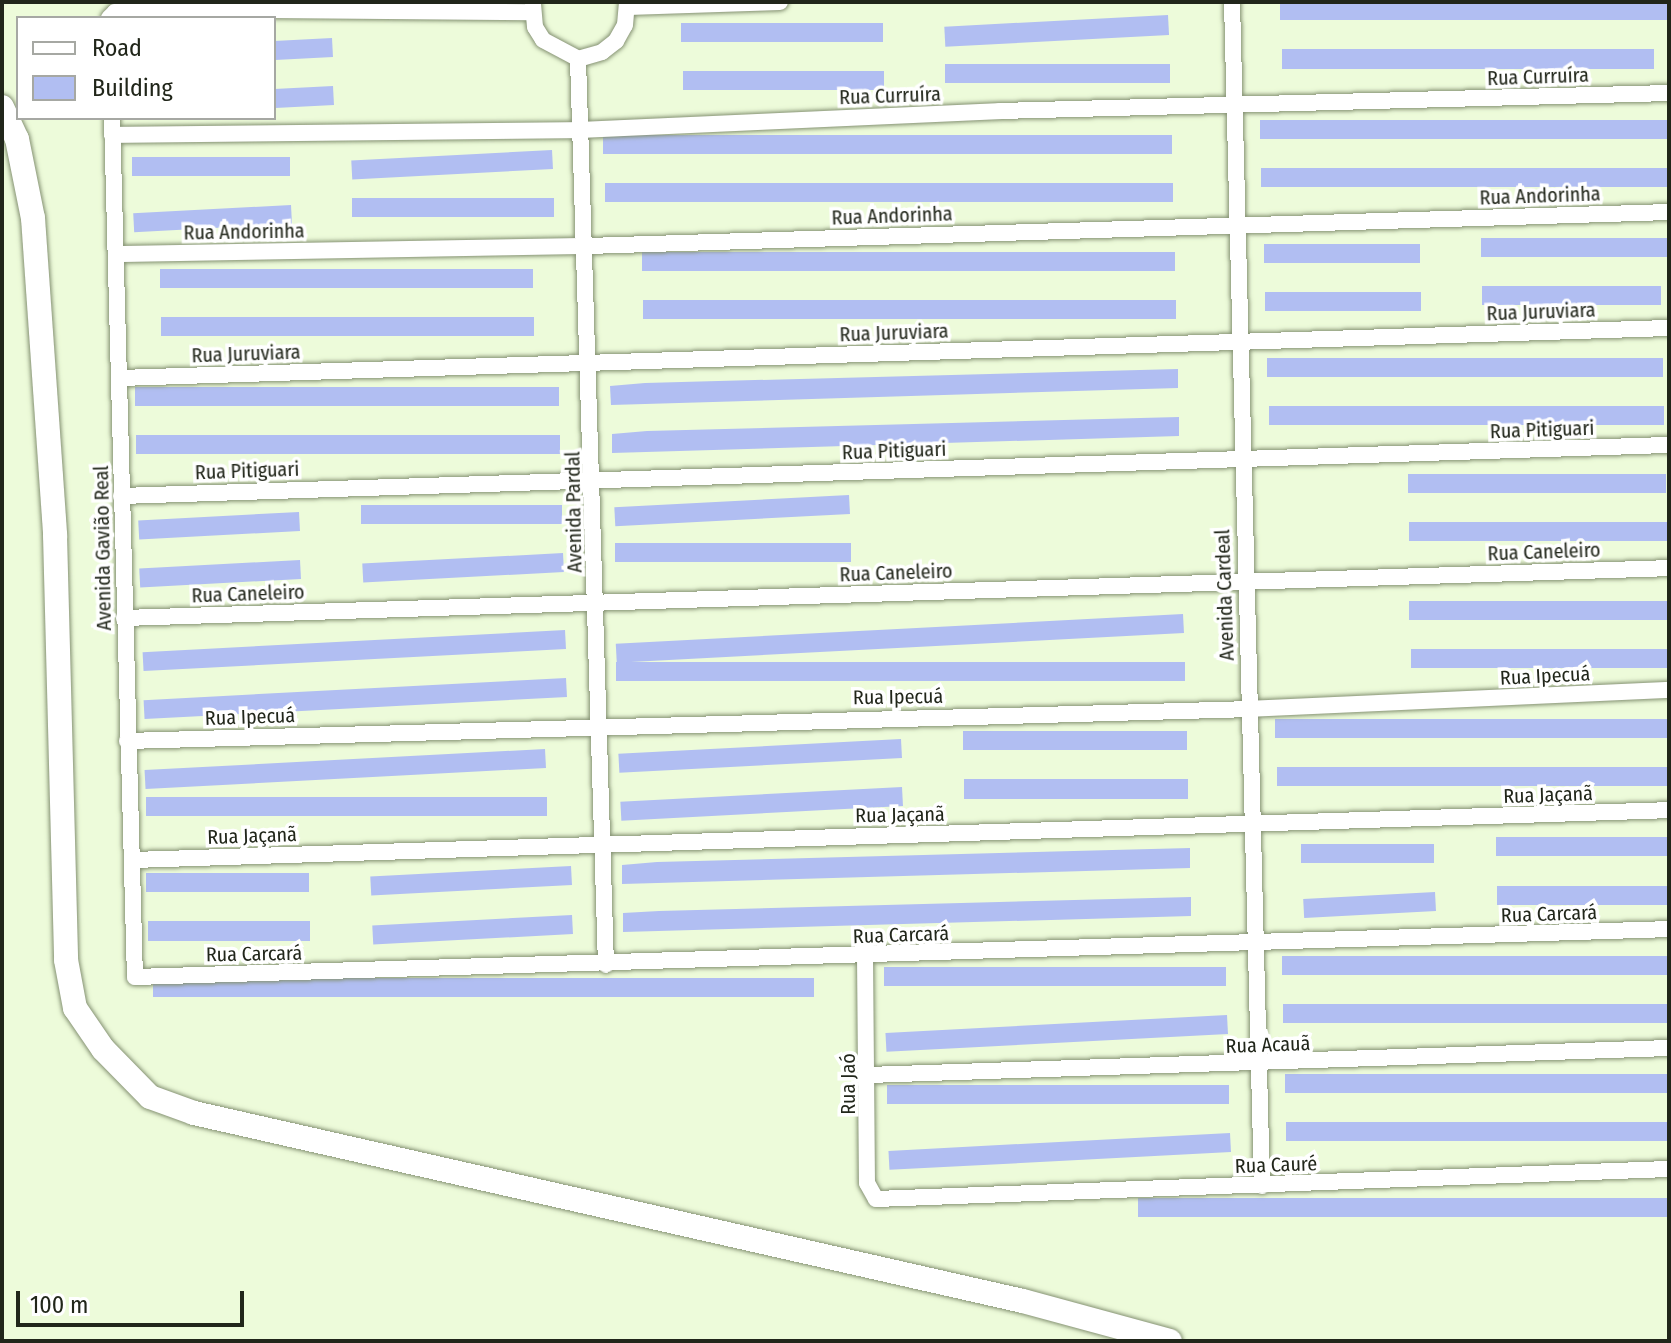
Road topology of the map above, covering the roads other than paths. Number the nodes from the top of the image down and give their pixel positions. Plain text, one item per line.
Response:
1 (780, 2) edge
2 (1232, 2) edge
3 (627, 4) edge
4 (330, 6) edge
5 (533, 7) edge
6 (112, 16) edge
7 (578, 59) junction
8 (1669, 93) edge
9 (1233, 106) junction
10 (2, 107) edge
11 (112, 126) edge
12 (582, 130) junction
13 (1669, 212) edge
14 (1238, 224) junction
15 (587, 246) junction
16 (116, 254) junction
17 (1669, 328) edge
18 (1240, 341) junction
19 (591, 364) junction
20 (120, 378) junction
21 (1669, 445) edge
22 (1240, 461) junction
23 (594, 479) junction
24 (121, 496) junction
25 (1669, 568) edge
26 (1244, 582) junction
27 (596, 602) junction
28 (124, 618) junction
29 (1669, 690) edge
30 (1249, 709) junction
31 (599, 724) junction
32 (127, 741) junction
33 (1669, 810) edge
34 (1252, 828) junction
35 (603, 842) junction
36 (133, 860) junction
37 (1669, 929) edge
38 (1254, 946) junction
39 (865, 956) junction
40 (606, 965) junction
41 (135, 977) joint
42 (1669, 1048) edge
43 (1257, 1065) junction
44 (868, 1075) junction
45 (1669, 1169) edge
46 (1262, 1186) junction
47 (885, 1200) joint
48 (1170, 1341) edge

1 - 3 street
2 - 9 street, Avenida Cardeal
3 - 7 street
4 - 5 street
4 - 6 street
5 - 7 street
7 - 12 street, Avenida Pardal
8 - 9 street, Rua Curruíra
9 - 12 street, Rua Curruíra
9 - 14 street, Avenida Cardeal
10 - 48 main road
11 - 12 street, Rua Curruíra
11 - 16 street, Avenida Gavião Real
12 - 15 street, Avenida Pardal
13 - 14 street, Rua Andorinha
14 - 15 street, Rua Andorinha
14 - 18 street, Avenida Cardeal
15 - 16 street, Rua Andorinha
15 - 19 street, Avenida Pardal
16 - 20 street, Avenida Gavião Real
17 - 18 street, Rua Juruviara
18 - 19 street, Rua Juruviara
18 - 22 street, Avenida Cardeal
19 - 20 street, Rua Juruviara
19 - 23 street, Avenida Pardal
20 - 24 street, Avenida Gavião Real
21 - 22 street, Rua Pitiguari
22 - 23 street, Rua Pitiguari
22 - 26 street, Avenida Cardeal
23 - 24 street, Rua Pitiguari
23 - 27 street, Avenida Pardal
24 - 28 street, Avenida Gavião Real
25 - 26 street, Rua Caneleiro
26 - 27 street, Rua Caneleiro
26 - 30 street, Avenida Cardeal
27 - 28 street, Rua Caneleiro
27 - 31 street, Avenida Pardal
28 - 32 street, Avenida Gavião Real
29 - 30 street, Rua Ipecuá
30 - 31 street, Rua Ipecuá
30 - 34 street, Avenida Cardeal
31 - 32 street, Rua Ipecuá
31 - 35 street, Avenida Pardal
32 - 36 street, Avenida Gavião Real
33 - 34 street, Rua Jaçanã
34 - 35 street, Rua Jaçanã
34 - 38 street, Avenida Cardeal
35 - 36 street, Rua Jaçanã
35 - 40 street, Avenida Pardal
36 - 41 street, Avenida Gavião Real
37 - 38 street, Rua Carcará
38 - 39 street, Rua Carcará
38 - 43 street, Avenida Cardeal
39 - 40 street, Rua Carcará
39 - 44 street, Rua Jaó
40 - 41 street, Rua Carcará
42 - 43 street, Rua Acauã
43 - 44 street, Rua Acauã
43 - 46 street, Avenida Cardeal
44 - 47 street, Rua Jaó
45 - 46 street, Rua Cauré
46 - 47 street, Rua Cauré

